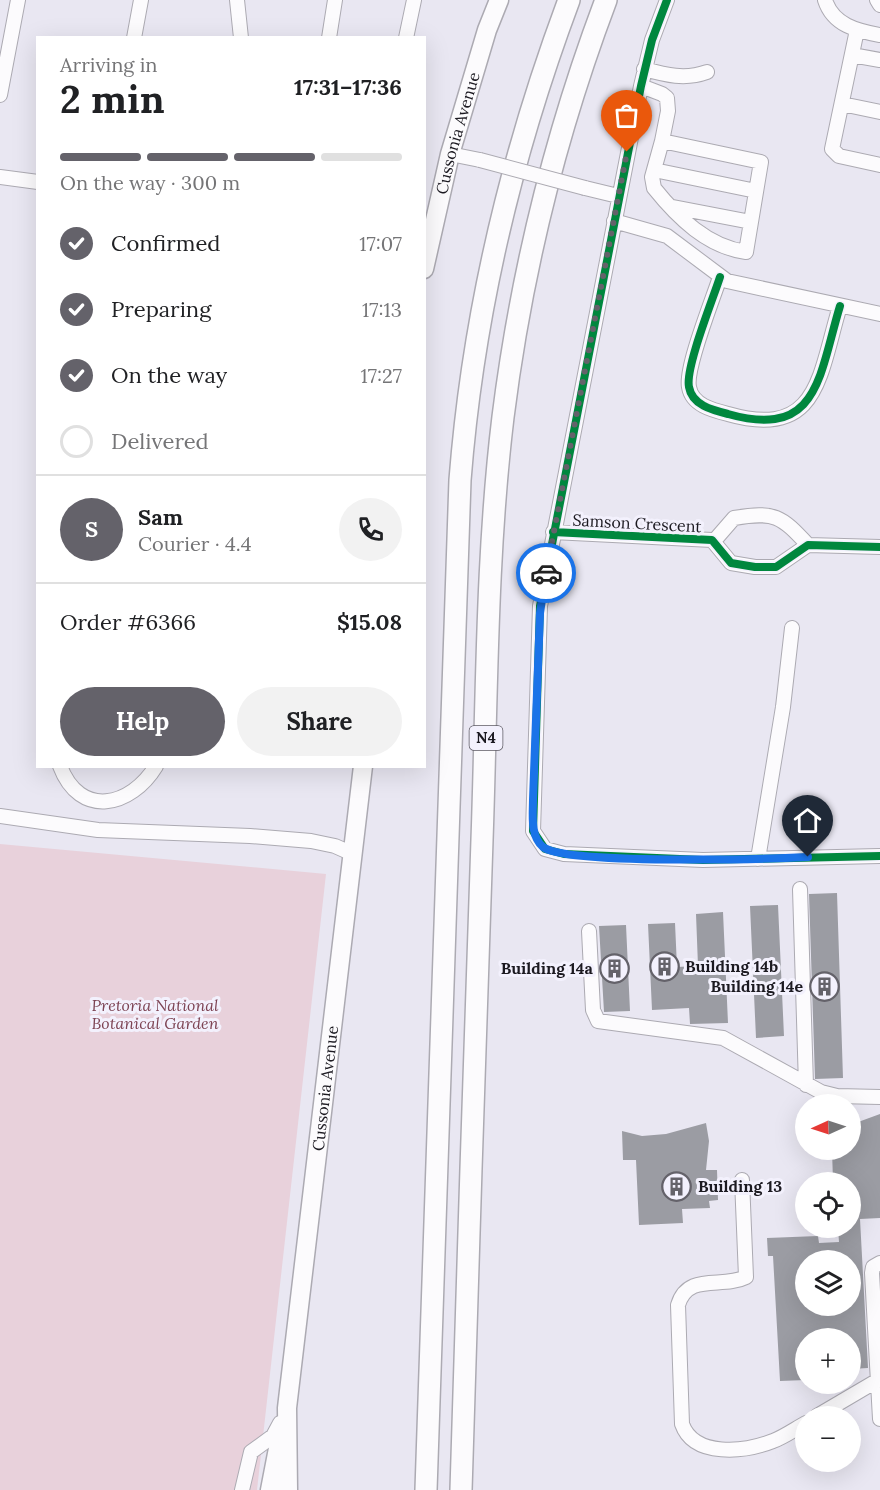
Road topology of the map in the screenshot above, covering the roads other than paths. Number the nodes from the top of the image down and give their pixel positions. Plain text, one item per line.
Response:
1 (18, 0) edge
2 (141, 0) edge
3 (237, 0) edge
4 (335, 0) edge
5 (414, 0) edge
6 (499, 0) edge
7 (569, 0) edge
8 (606, 0) edge
9 (667, 0) edge
10 (825, 0) edge
11 (877, 0) edge
12 (880, 5) edge
13 (857, 30) junction
14 (880, 35) edge
15 (134, 36) edge
16 (241, 36) edge
17 (329, 36) edge
18 (406, 36) edge
19 (852, 55) junction
20 (880, 60) edge
21 (644, 69) junction
22 (707, 72) dead end
23 (641, 86) junction
24 (0, 95) edge
25 (842, 104) junction
26 (880, 112) edge
27 (662, 141) junction
28 (450, 154) junction
29 (880, 165) edge
30 (654, 170) junction
31 (0, 177) edge
32 (36, 182) edge
33 (756, 191) junction
34 (618, 196) junction
35 (671, 207) junction
36 (614, 221) junction
37 (751, 222) junction
38 (426, 260) edge
39 (720, 277) junction
40 (840, 306) junction
41 (880, 314) edge
42 (553, 532) junction
43 (714, 541) junction
44 (808, 545) junction
45 (880, 547) edge
46 (792, 628) dead end
47 (61, 768) edge
48 (154, 768) edge
49 (363, 768) edge
50 (0, 816) edge
51 (353, 854) junction
52 (880, 856) edge
53 (758, 859) junction
54 (800, 889) dead end
55 (589, 931) dead end
56 (806, 1084) junction
57 (880, 1097) edge
58 (742, 1180) dead end
59 (880, 1263) edge
60 (879, 1379) edge
61 (834, 1406) edge
62 (287, 1409) junction
63 (880, 1419) edge
64 (795, 1429) edge
65 (242, 1490) edge
66 (270, 1490) edge
67 (288, 1490) edge
68 (426, 1490) edge
69 (461, 1490) edge

1 - 24 street
2 - 15 street
3 - 16 street
4 - 17 street
5 - 18 street
6 - 28 main road, Cussonia Avenue
7 - 68 highway, N4
8 - 69 highway, N4
9 - 21 street
10 - 13 street
11 - 12 street
13 - 14 street
13 - 19 street
19 - 20 street
19 - 25 street
21 - 22 street
21 - 23 street
23 - 27 street
23 - 34 street
25 - 26 street
25 - 29 street
27 - 30 street
27 - 33 street
28 - 34 street, bridge
28 - 38 main road, Cussonia Avenue
30 - 33 street
30 - 35 street
31 - 32 street
33 - 37 street
34 - 36 street
35 - 37 street
35 - 37 street
36 - 39 street
36 - 42 street
39 - 40 street
39 - 40 street
40 - 41 street
42 - 43 street, Samson Crescent
42 - 53 street
43 - 44 street, Samson Crescent
43 - 44 street, Samson Crescent
44 - 45 street
46 - 53 street
47 - 48 street
49 - 51 main road, Cussonia Avenue
50 - 51 street
51 - 62 main road, Cussonia Avenue
52 - 53 street
54 - 56 street
55 - 56 street
56 - 57 street
58 - 64 street
59 - 60 street
60 - 61 street
60 - 63 street
62 - 65 street
62 - 66 main road, Cussonia Avenue
62 - 67 main road, Cussonia Avenue

